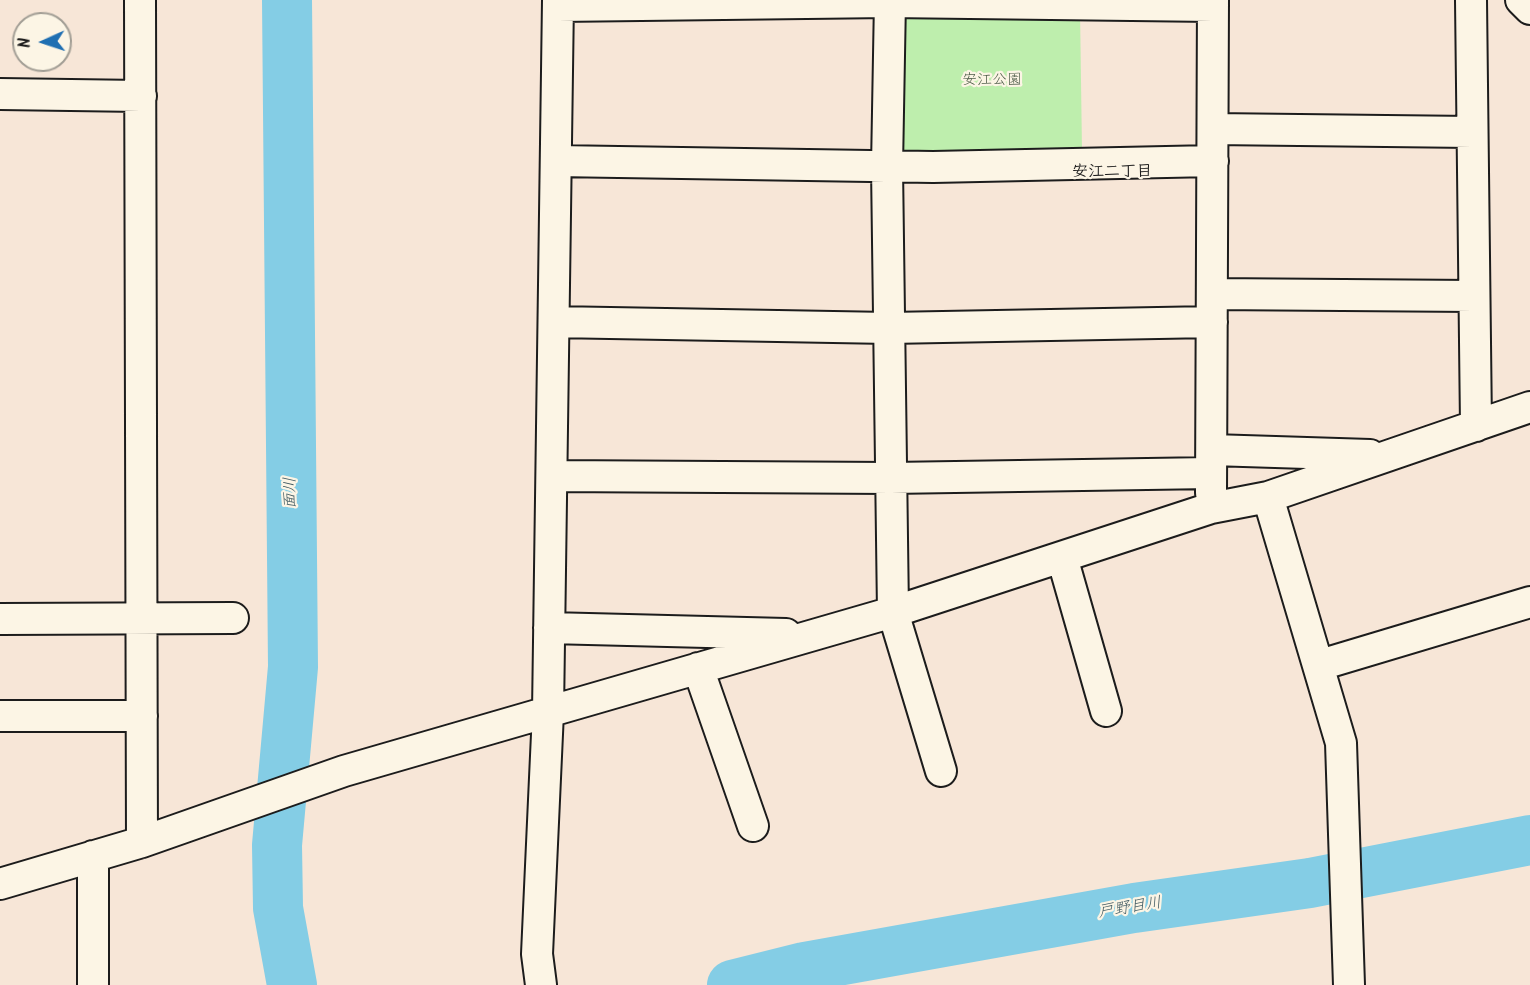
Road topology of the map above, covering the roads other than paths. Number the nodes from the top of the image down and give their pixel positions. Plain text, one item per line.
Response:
1 (140, 0) edge
2 (1471, 0) edge
3 (1521, 0) edge
4 (890, 1) edge
5 (558, 3) edge
6 (1213, 3) edge
7 (1530, 9) edge
8 (0, 94) edge
9 (141, 96) junction
10 (1212, 129) junction
11 (1472, 132) junction
12 (1213, 160) junction
13 (556, 161) junction
14 (887, 167) junction
15 (1474, 296) junction
16 (1212, 308) junction
17 (554, 322) junction
18 (889, 328) junction
19 (1530, 396) edge
20 (1530, 407) edge
21 (1476, 426) junction
22 (1389, 456) junction
23 (1211, 461) junction
24 (552, 476) junction
25 (891, 478) junction
26 (1268, 497) junction
27 (1211, 508) junction
28 (1062, 557) junction
29 (1530, 602) edge
30 (893, 612) junction
31 (233, 618) dead end
32 (0, 619) edge
33 (141, 619) junction
34 (549, 628) junction
35 (814, 635) junction
36 (1320, 665) junction
37 (698, 668) junction
38 (1106, 711) dead end
39 (548, 712) junction
40 (0, 716) edge
41 (142, 716) junction
42 (941, 771) dead end
43 (753, 826) dead end
44 (142, 842) junction
45 (93, 856) junction
46 (0, 884) edge
47 (1349, 977) edge
48 (93, 985) edge
49 (541, 985) edge

1 - 9 street
2 - 11 street
3 - 7 street
4 - 5 street
4 - 6 street
4 - 14 street
5 - 13 street
6 - 10 street
8 - 9 street
9 - 33 street
10 - 11 street
10 - 12 street
11 - 15 street
12 - 14 street
12 - 16 street
13 - 14 street
13 - 17 street
14 - 18 street
15 - 16 street
15 - 21 street
16 - 18 street
16 - 23 street
17 - 18 street
17 - 24 street
18 - 25 street
19 - 20 street
20 - 21 street
21 - 22 street
22 - 23 street
22 - 26 street
23 - 25 street
23 - 27 street
24 - 25 street
24 - 34 street
25 - 30 street
26 - 27 street
26 - 36 street
27 - 28 street
28 - 30 street
28 - 38 street
29 - 36 street
30 - 35 street
30 - 42 street
31 - 33 street
32 - 33 street
33 - 41 street
34 - 35 street
34 - 39 street
35 - 37 street
36 - 47 street
37 - 39 street
37 - 43 street
39 - 44 street
39 - 49 street
40 - 41 street
41 - 44 street
44 - 45 street
45 - 46 street
45 - 48 street

